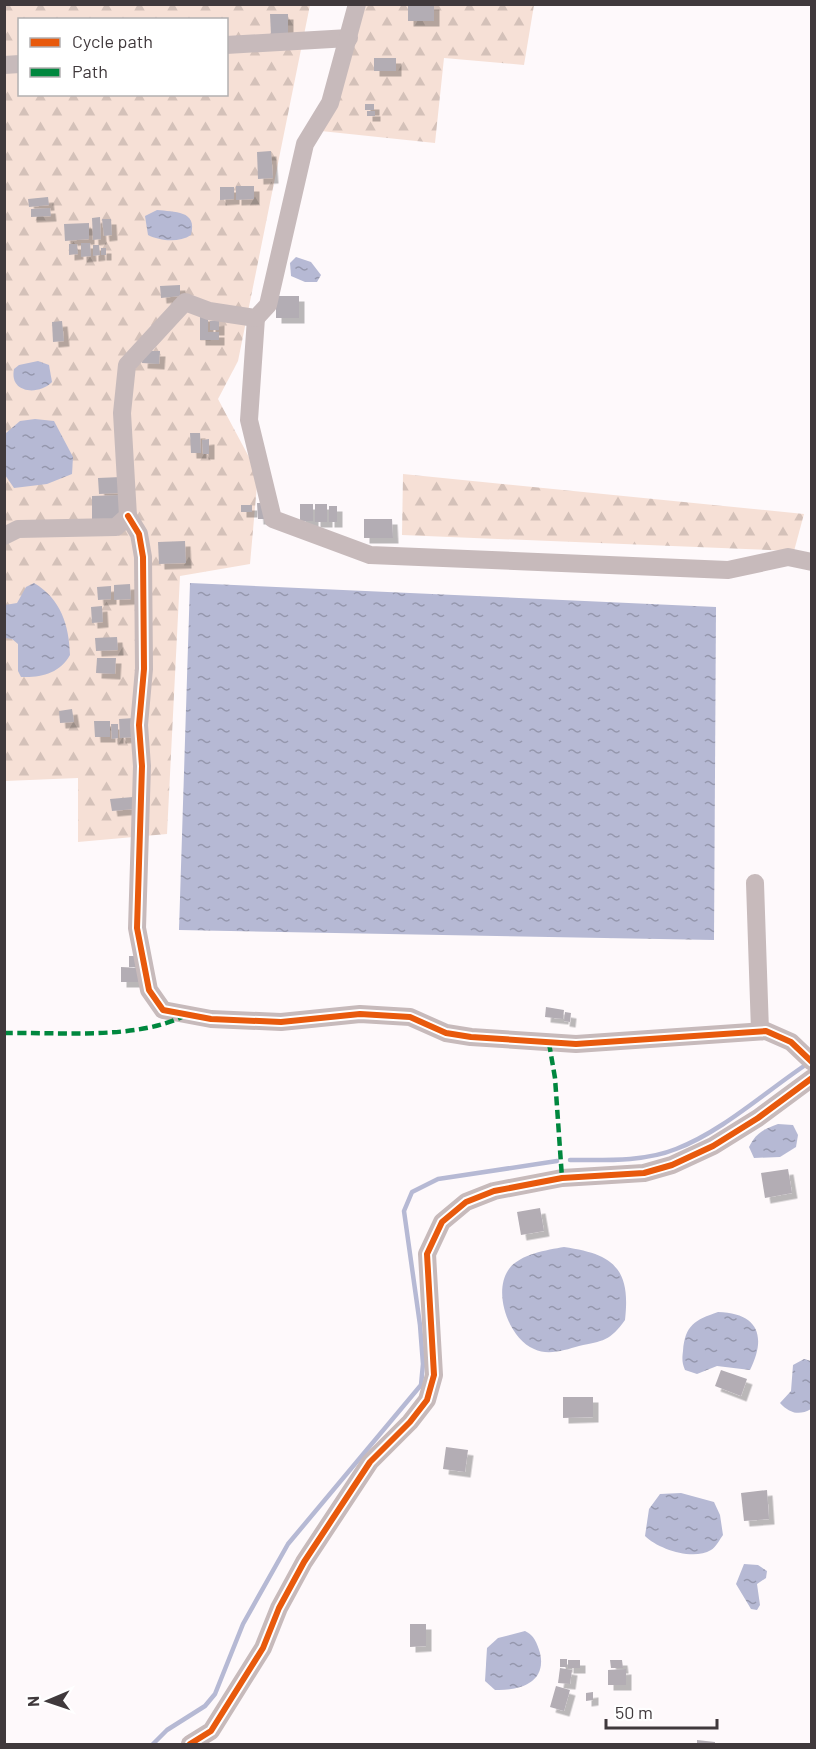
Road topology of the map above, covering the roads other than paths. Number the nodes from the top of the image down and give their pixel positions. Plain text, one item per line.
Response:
1 (357, 4) edge
2 (349, 38) junction
3 (228, 45) edge
4 (256, 318) junction
5 (129, 516) junction
6 (4, 536) edge
7 (812, 562) edge
8 (755, 883) dead end
9 (760, 1031) junction
10 (812, 1062) edge
11 (812, 1078) edge
12 (190, 1744) edge

1 - 2 street
2 - 3 street
2 - 4 street
4 - 5 street
4 - 7 street
5 - 6 street
5 - 9 street
8 - 9 street
9 - 10 street
11 - 12 street

